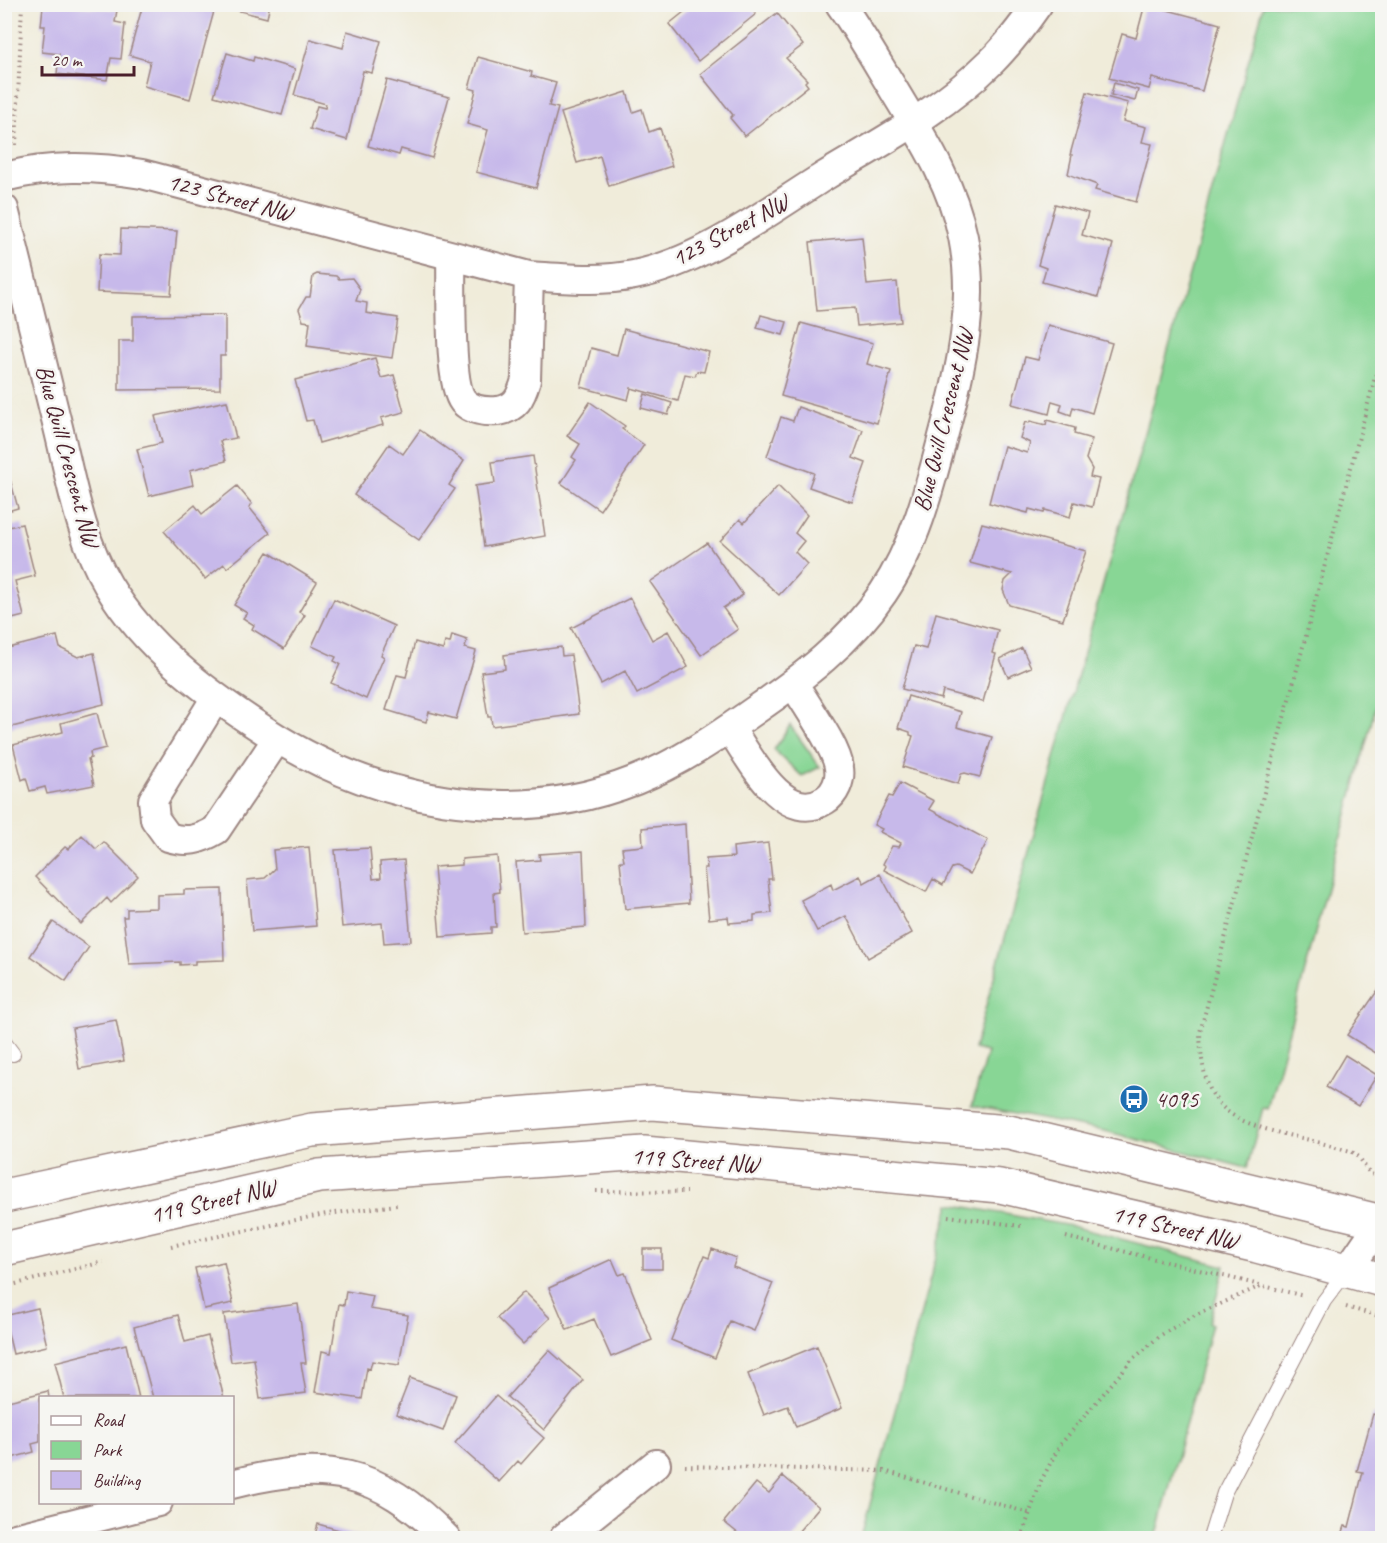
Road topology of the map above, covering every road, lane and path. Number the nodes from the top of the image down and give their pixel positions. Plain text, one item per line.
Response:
1 (22, 4) edge
2 (840, 4) edge
3 (1038, 4) edge
4 (913, 122) junction
5 (9, 176) edge
6 (4, 209) edge
7 (451, 257) junction
8 (529, 276) junction
9 (1383, 351) edge
10 (794, 684) junction
11 (215, 699) junction
12 (730, 728) junction
13 (277, 739) junction
14 (4, 1042) edge
15 (13, 1054) dead end
16 (1383, 1177) edge
17 (584, 1191) dead end
18 (689, 1192) dead end
19 (4, 1196) edge
20 (402, 1205) dead end
21 (941, 1215) dead end
22 (1382, 1221) edge
23 (1023, 1227) dead end
24 (1057, 1235) dead end
25 (170, 1246) dead end
26 (4, 1249) edge
27 (114, 1259) dead end
28 (1347, 1271) junction
29 (1383, 1280) edge
30 (1263, 1285) junction
31 (4, 1287) edge
32 (1287, 1293) dead end
33 (1354, 1310) dead end
34 (1383, 1317) edge
35 (656, 1464) joint
36 (234, 1484) edge
37 (154, 1504) edge
38 (1029, 1513) junction
39 (15, 1539) edge
40 (446, 1539) edge
41 (564, 1539) edge
42 (1021, 1539) edge
43 (1210, 1539) edge

1 - 5 path
2 - 4 street, Blue Quill Crescent NW
3 - 4 street, 123 Street NW
4 - 8 street, 123 Street NW
4 - 10 street, Blue Quill Crescent NW
5 - 7 street, 123 Street NW
6 - 11 street, Blue Quill Crescent NW
7 - 8 street, 123 Street NW
7 - 8 street
9 - 16 path
10 - 12 street, Blue Quill Crescent NW
10 - 12 street
11 - 13 street, Blue Quill Crescent NW
11 - 13 street
12 - 13 street, Blue Quill Crescent NW
14 - 15 lane
17 - 18 path
19 - 22 main road, 119 Street NW
20 - 25 path
21 - 23 path
22 - 28 street
24 - 30 path
26 - 28 main road, 119 Street NW
27 - 31 path
28 - 29 main road, 119 Street NW
28 - 43 lane
30 - 32 path
30 - 38 path
33 - 34 path
35 - 38 path
35 - 41 street
36 - 40 street
37 - 39 street
38 - 42 path

